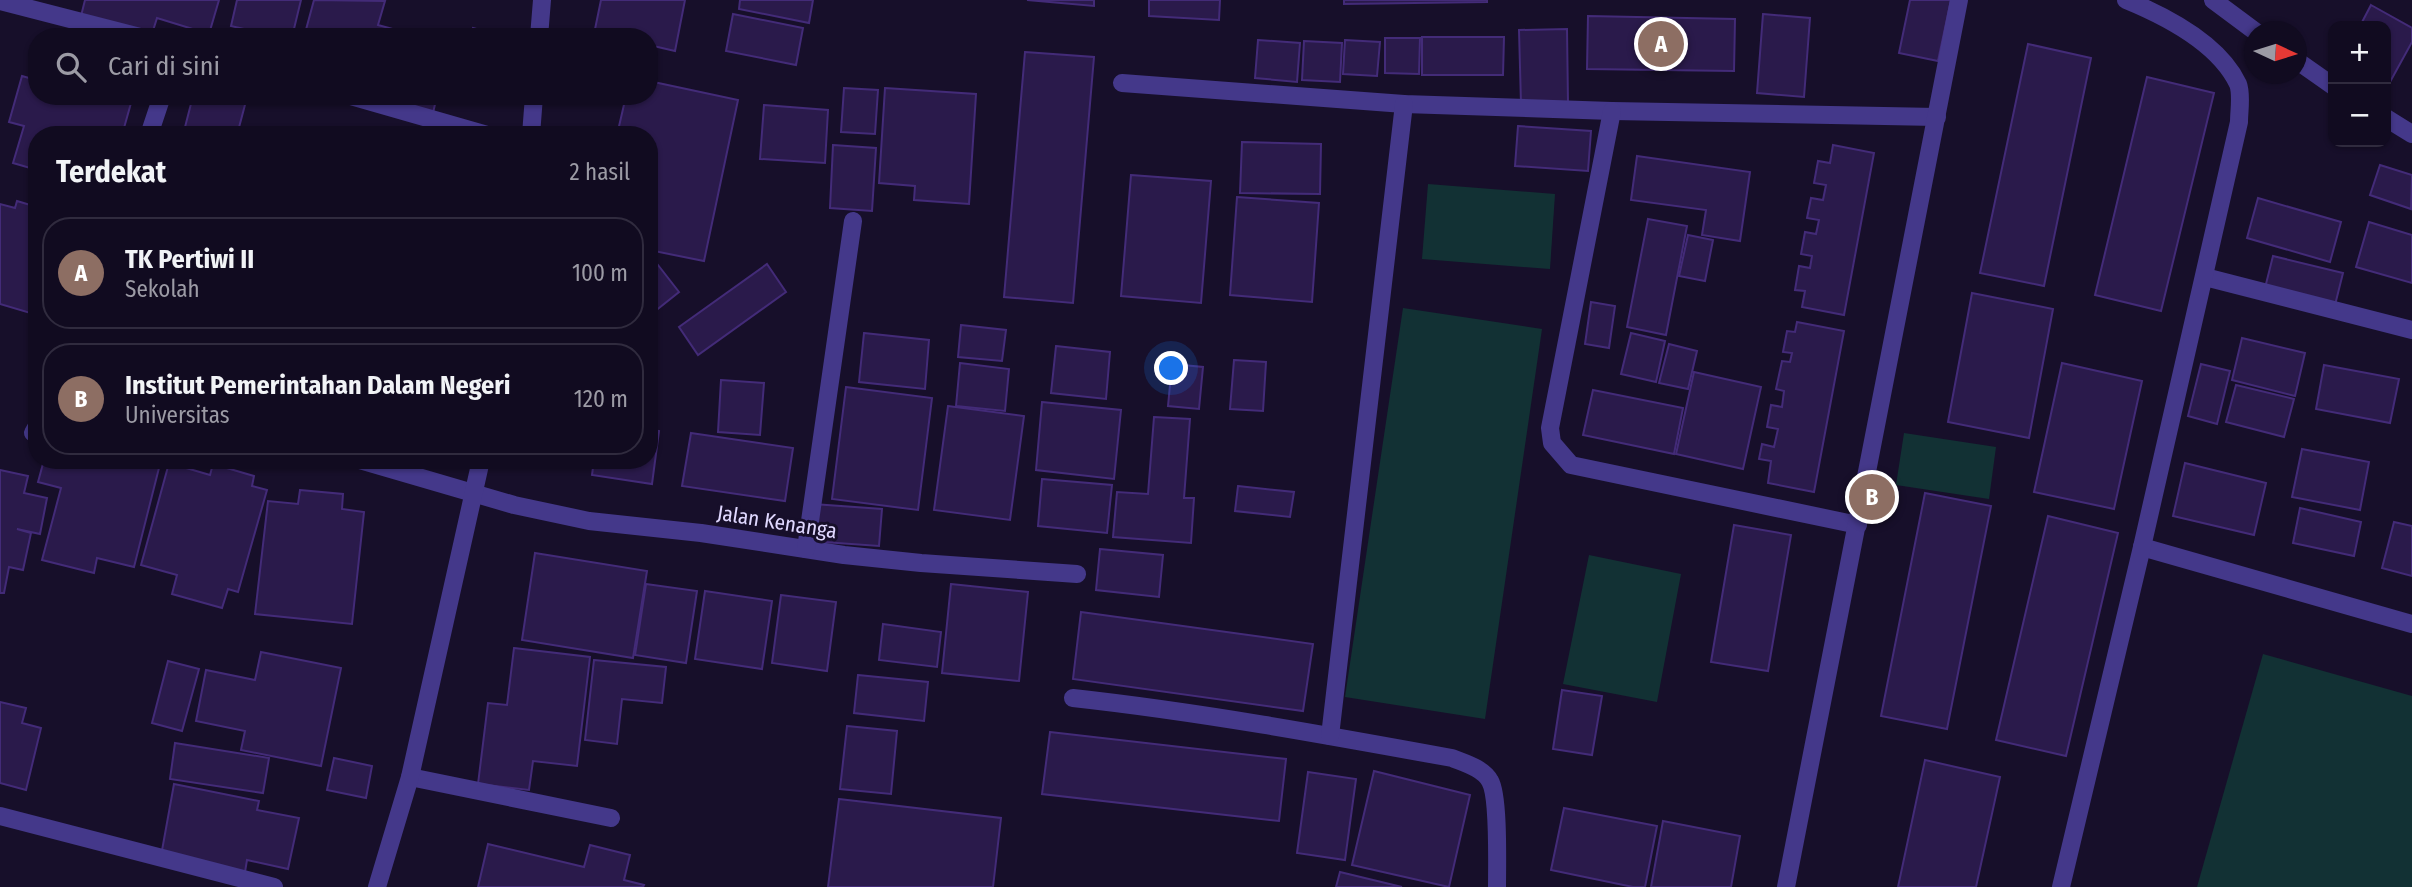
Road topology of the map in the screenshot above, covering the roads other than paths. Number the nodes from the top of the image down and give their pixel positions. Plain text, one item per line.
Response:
1 (542, 0) edge
2 (1959, 0) edge
3 (2126, 0) edge
4 (2213, 0) edge
5 (0, 1) edge
6 (2244, 23) edge
7 (105, 28) edge
8 (540, 28) edge
9 (2307, 67) edge
10 (1122, 83) dead end
11 (2330, 84) edge
12 (1404, 104) junction
13 (159, 105) edge
14 (382, 105) edge
15 (533, 105) edge
16 (1612, 111) junction
17 (1937, 117) junction
18 (2391, 121) edge
19 (152, 126) edge
20 (456, 126) edge
21 (532, 126) edge
22 (2412, 134) edge
23 (853, 221) dead end
24 (2205, 277) junction
25 (2412, 330) edge
26 (392, 469) edge
27 (479, 469) edge
28 (473, 492) junction
29 (1858, 525) junction
30 (2142, 547) junction
31 (806, 549) junction
32 (1077, 574) dead end
33 (2412, 624) edge
34 (1073, 698) dead end
35 (1330, 736) junction
36 (410, 777) junction
37 (0, 816) edge
38 (611, 818) dead end
39 (274, 887) edge
40 (377, 887) edge
41 (1497, 887) edge
42 (1786, 887) edge
43 (2061, 887) edge

1 - 8 street
2 - 17 street
3 - 24 street
4 - 6 street
5 - 7 street
9 - 11 street
10 - 12 street
12 - 16 street
12 - 35 street
13 - 19 street
14 - 20 street
15 - 21 street
16 - 17 street
16 - 29 street
17 - 29 street
18 - 22 street
23 - 31 street
24 - 25 street
24 - 30 street
26 - 28 street, Jalan Kenanga
27 - 28 street
28 - 31 street, Jalan Kenanga
28 - 36 street
29 - 42 street
30 - 33 street
30 - 43 street
31 - 32 street, Jalan Kenanga
34 - 35 street
35 - 41 street
36 - 38 street
36 - 40 street
37 - 39 street

